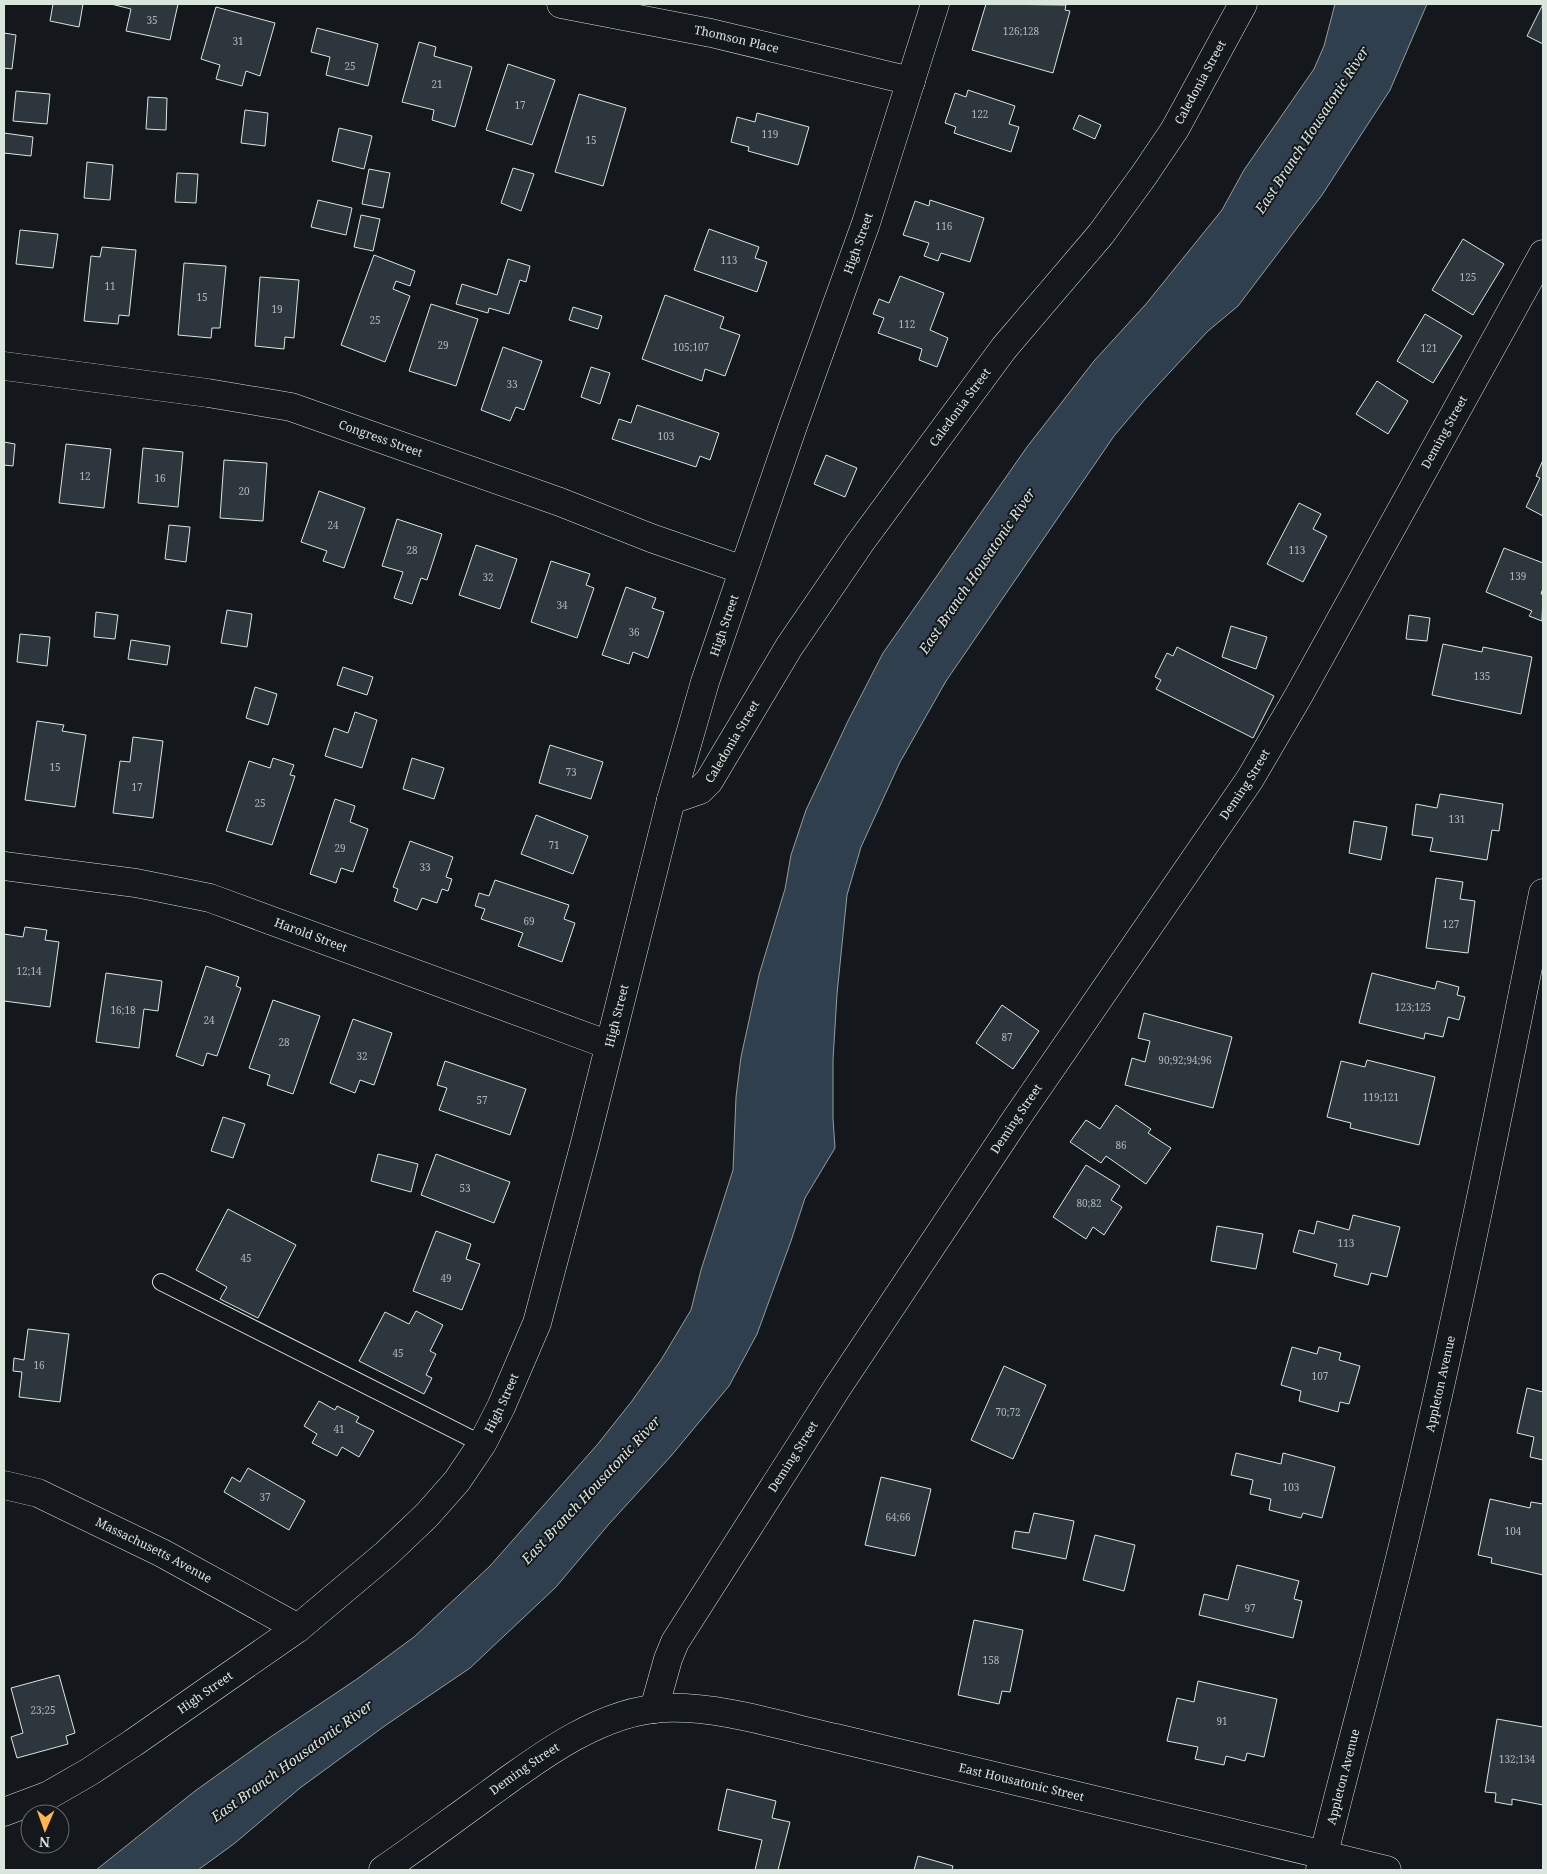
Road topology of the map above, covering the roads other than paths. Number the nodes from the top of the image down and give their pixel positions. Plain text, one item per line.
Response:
1 (561, 4) edge
2 (935, 4) edge
3 (1243, 4) edge
4 (910, 81) junction
5 (1543, 254) edge
6 (4, 366) edge
7 (743, 570) junction
8 (671, 800) junction
9 (4, 866) edge
10 (1543, 892) edge
11 (609, 1045) junction
12 (161, 1282) dead end
13 (482, 1444) junction
14 (4, 1485) edge
15 (298, 1628) junction
16 (654, 1709) junction
17 (4, 1812) edge
18 (1322, 1863) edge
19 (383, 1870) edge
20 (1387, 1870) edge

1 - 4 street, Thomson Place
2 - 4 street, High Street
3 - 8 street, Caledonia Street
4 - 7 street, High Street
5 - 16 street, Deming Street
6 - 7 street, Congress Street
7 - 8 street, High Street
8 - 11 street, High Street
9 - 11 street, Harold Street
10 - 18 street, Appleton Avenue
11 - 13 street, High Street
12 - 13 lane
13 - 15 street, High Street
14 - 15 street, Massachusetts Avenue
15 - 17 street, High Street
16 - 18 street, East Housatonic Street
16 - 19 street, Deming Street
18 - 20 street, East Housatonic Street

